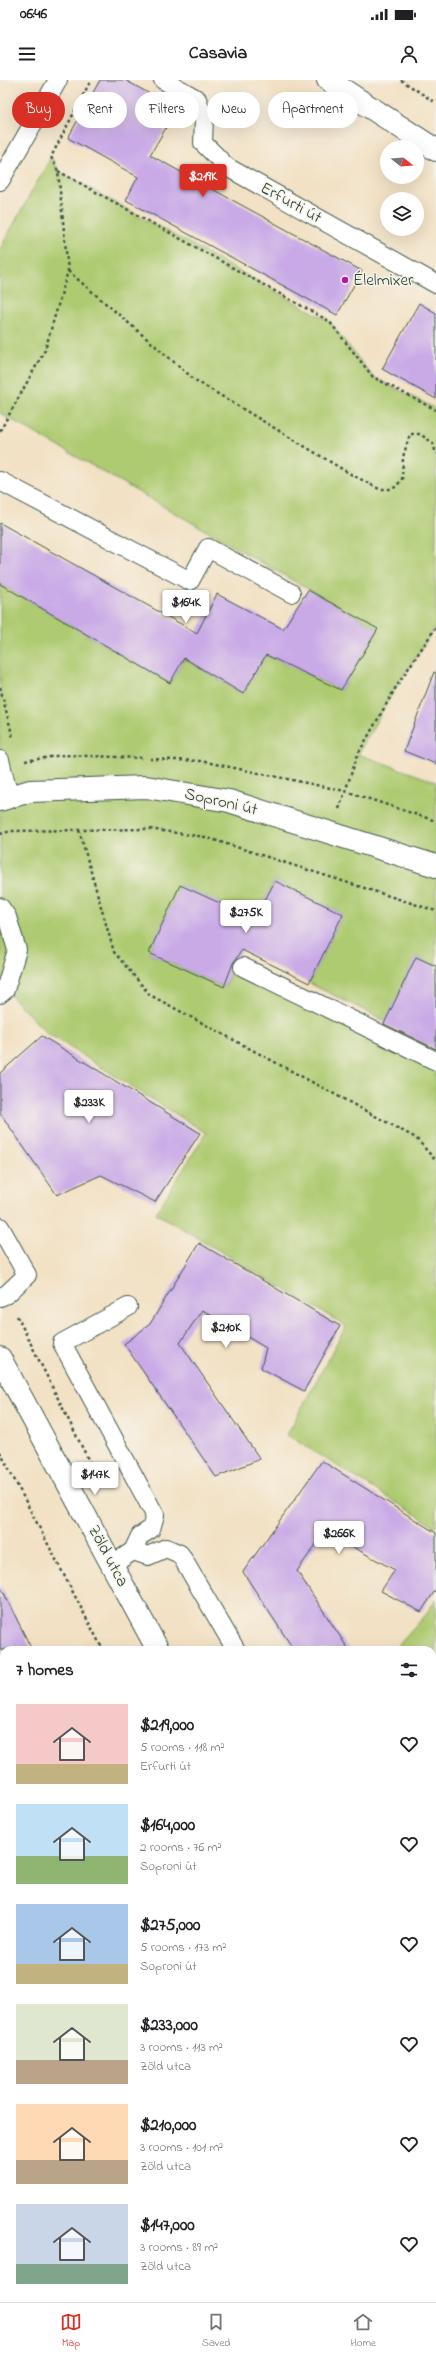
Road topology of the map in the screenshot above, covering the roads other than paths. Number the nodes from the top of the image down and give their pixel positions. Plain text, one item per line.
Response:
1 (58, 80) edge
2 (163, 80) edge
3 (335, 82) edge
4 (436, 150) edge
5 (0, 181) edge
6 (436, 284) edge
7 (0, 481) edge
8 (291, 593) dead end
9 (0, 760) edge
10 (4, 799) edge
11 (436, 866) edge
12 (0, 906) edge
13 (243, 967) dead end
14 (0, 994) edge
15 (436, 1061) edge
16 (0, 1227) edge
17 (3, 1296) edge
18 (128, 1306) dead end
19 (0, 1358) edge
20 (133, 1551) junction
21 (113, 1564) junction
22 (156, 1646) edge
23 (234, 1646) edge

1 - 5 lane
2 - 6 lane, Erfurti út
3 - 4 street
7 - 8 lane
9 - 10 lane
10 - 11 street, Soproni út
12 - 14 lane
13 - 15 lane
16 - 17 lane
18 - 20 lane
19 - 21 street, Zöld utca
20 - 21 lane
20 - 23 lane
21 - 22 street, Zöld utca

